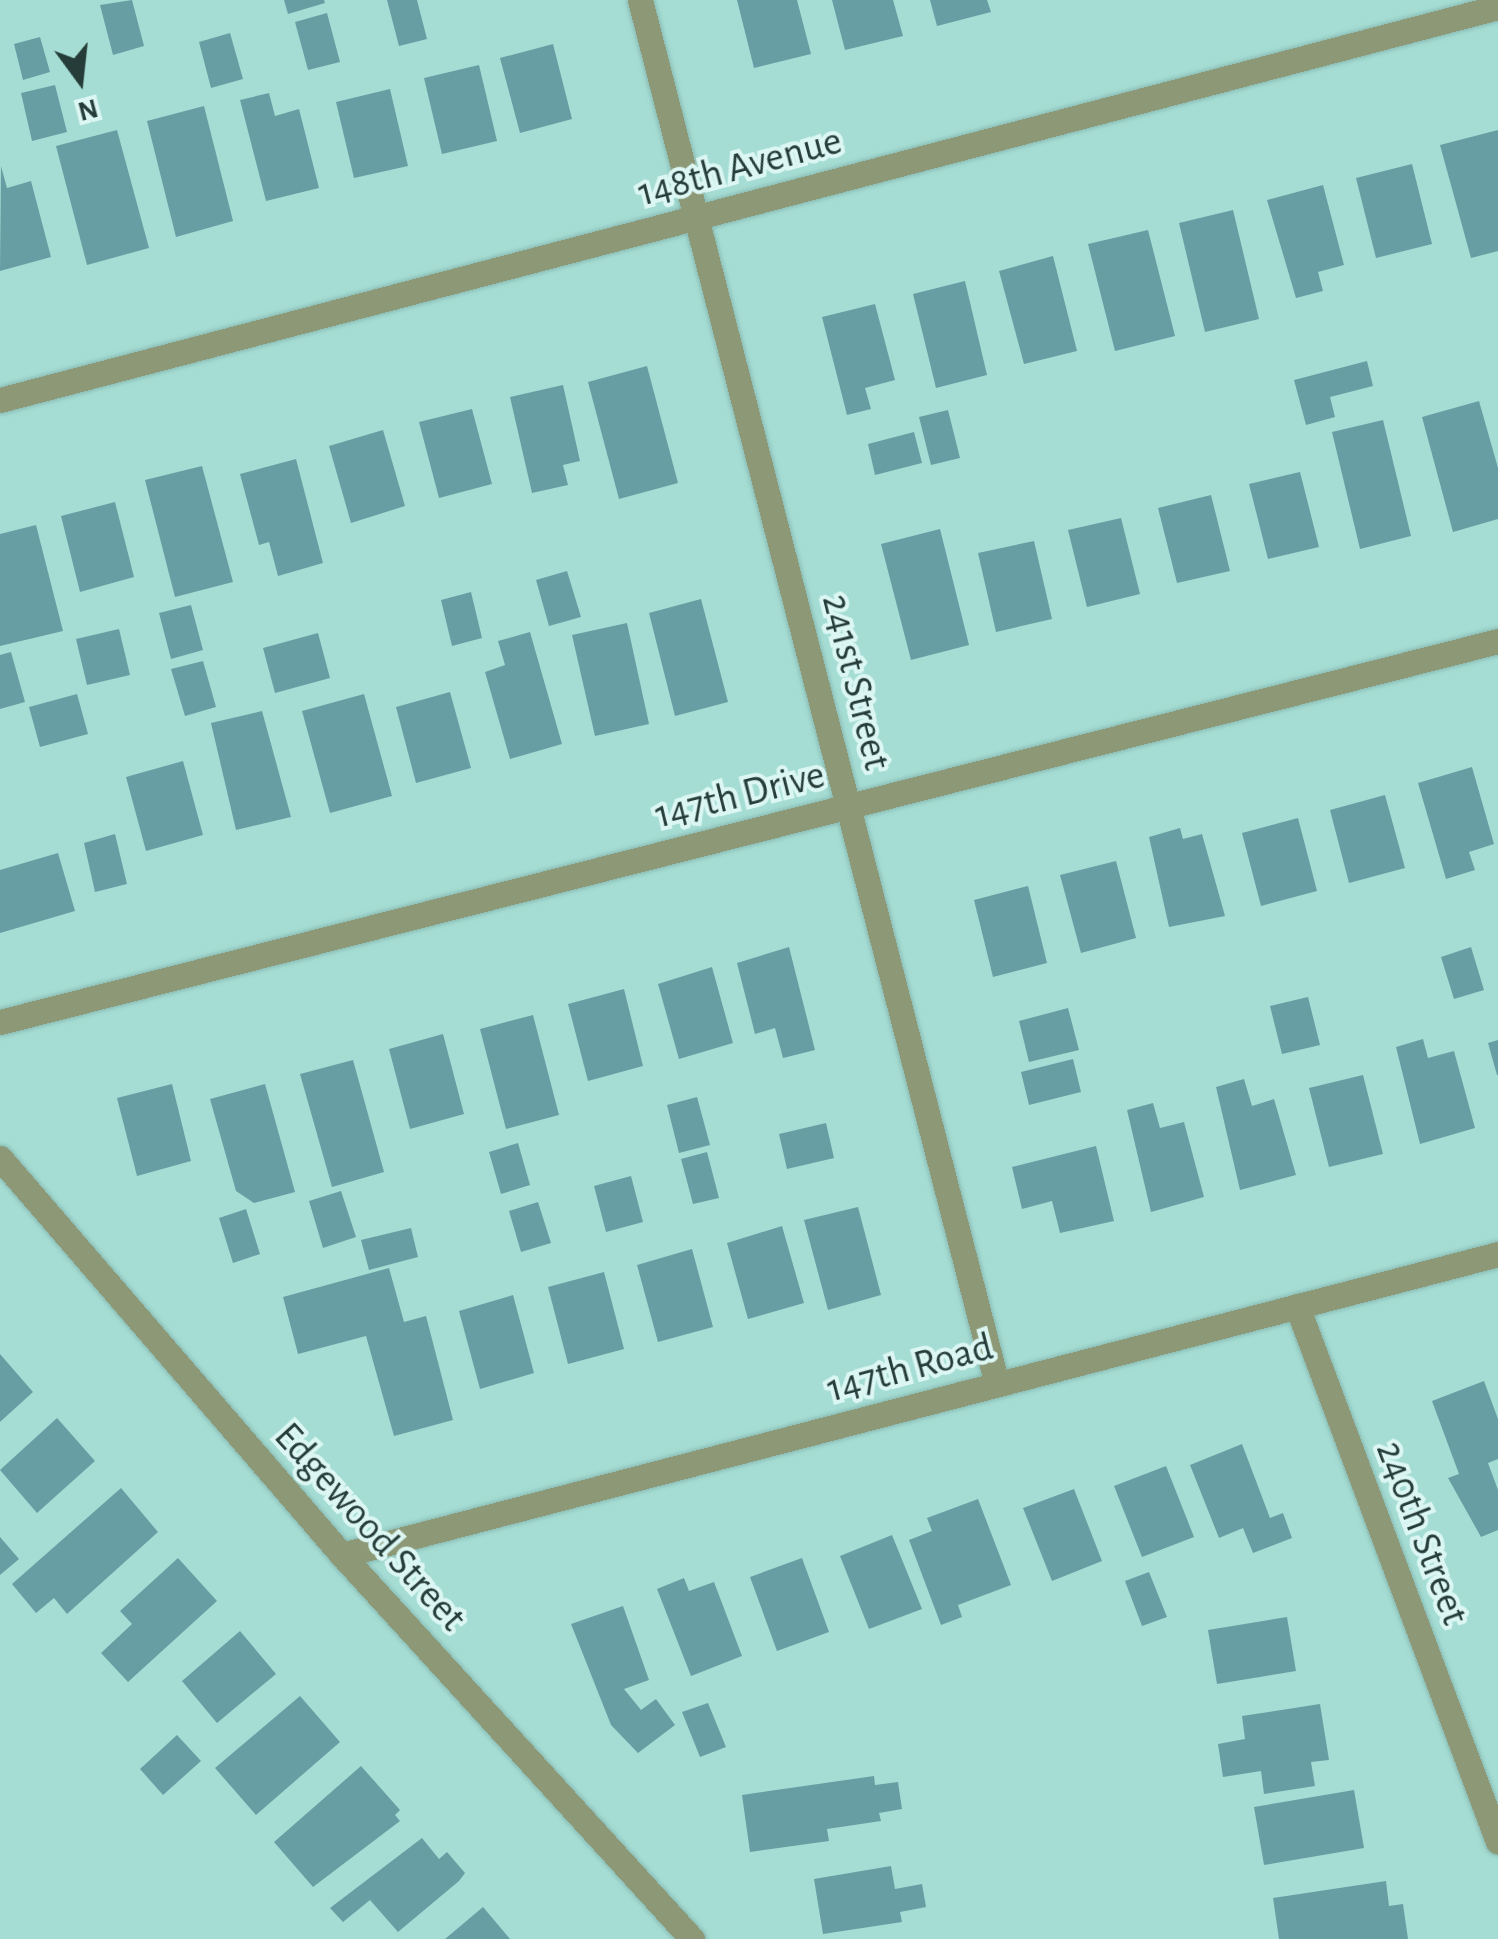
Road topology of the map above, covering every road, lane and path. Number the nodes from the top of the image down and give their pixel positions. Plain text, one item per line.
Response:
1 (640, 0) edge
2 (1498, 7) edge
3 (698, 217) junction
4 (0, 400) edge
5 (1498, 641) edge
6 (849, 806) junction
7 (0, 1022) edge
8 (0, 1158) edge
9 (1498, 1254) edge
10 (1297, 1306) junction
11 (997, 1384) junction
12 (342, 1555) junction
13 (1498, 1842) edge
14 (692, 1939) edge

1 - 3 street, 241st Street
2 - 3 street, 148th Avenue
3 - 4 street, 148th Avenue
3 - 6 street, 241st Street
5 - 6 street, 147th Drive
6 - 7 street, 147th Drive
6 - 11 street, 241st Street
8 - 12 street, Edgewood Street
9 - 10 street, 147th Road
10 - 11 street, 147th Road
10 - 13 street, 240th Street
11 - 12 street, 147th Road
12 - 14 street, Edgewood Street

